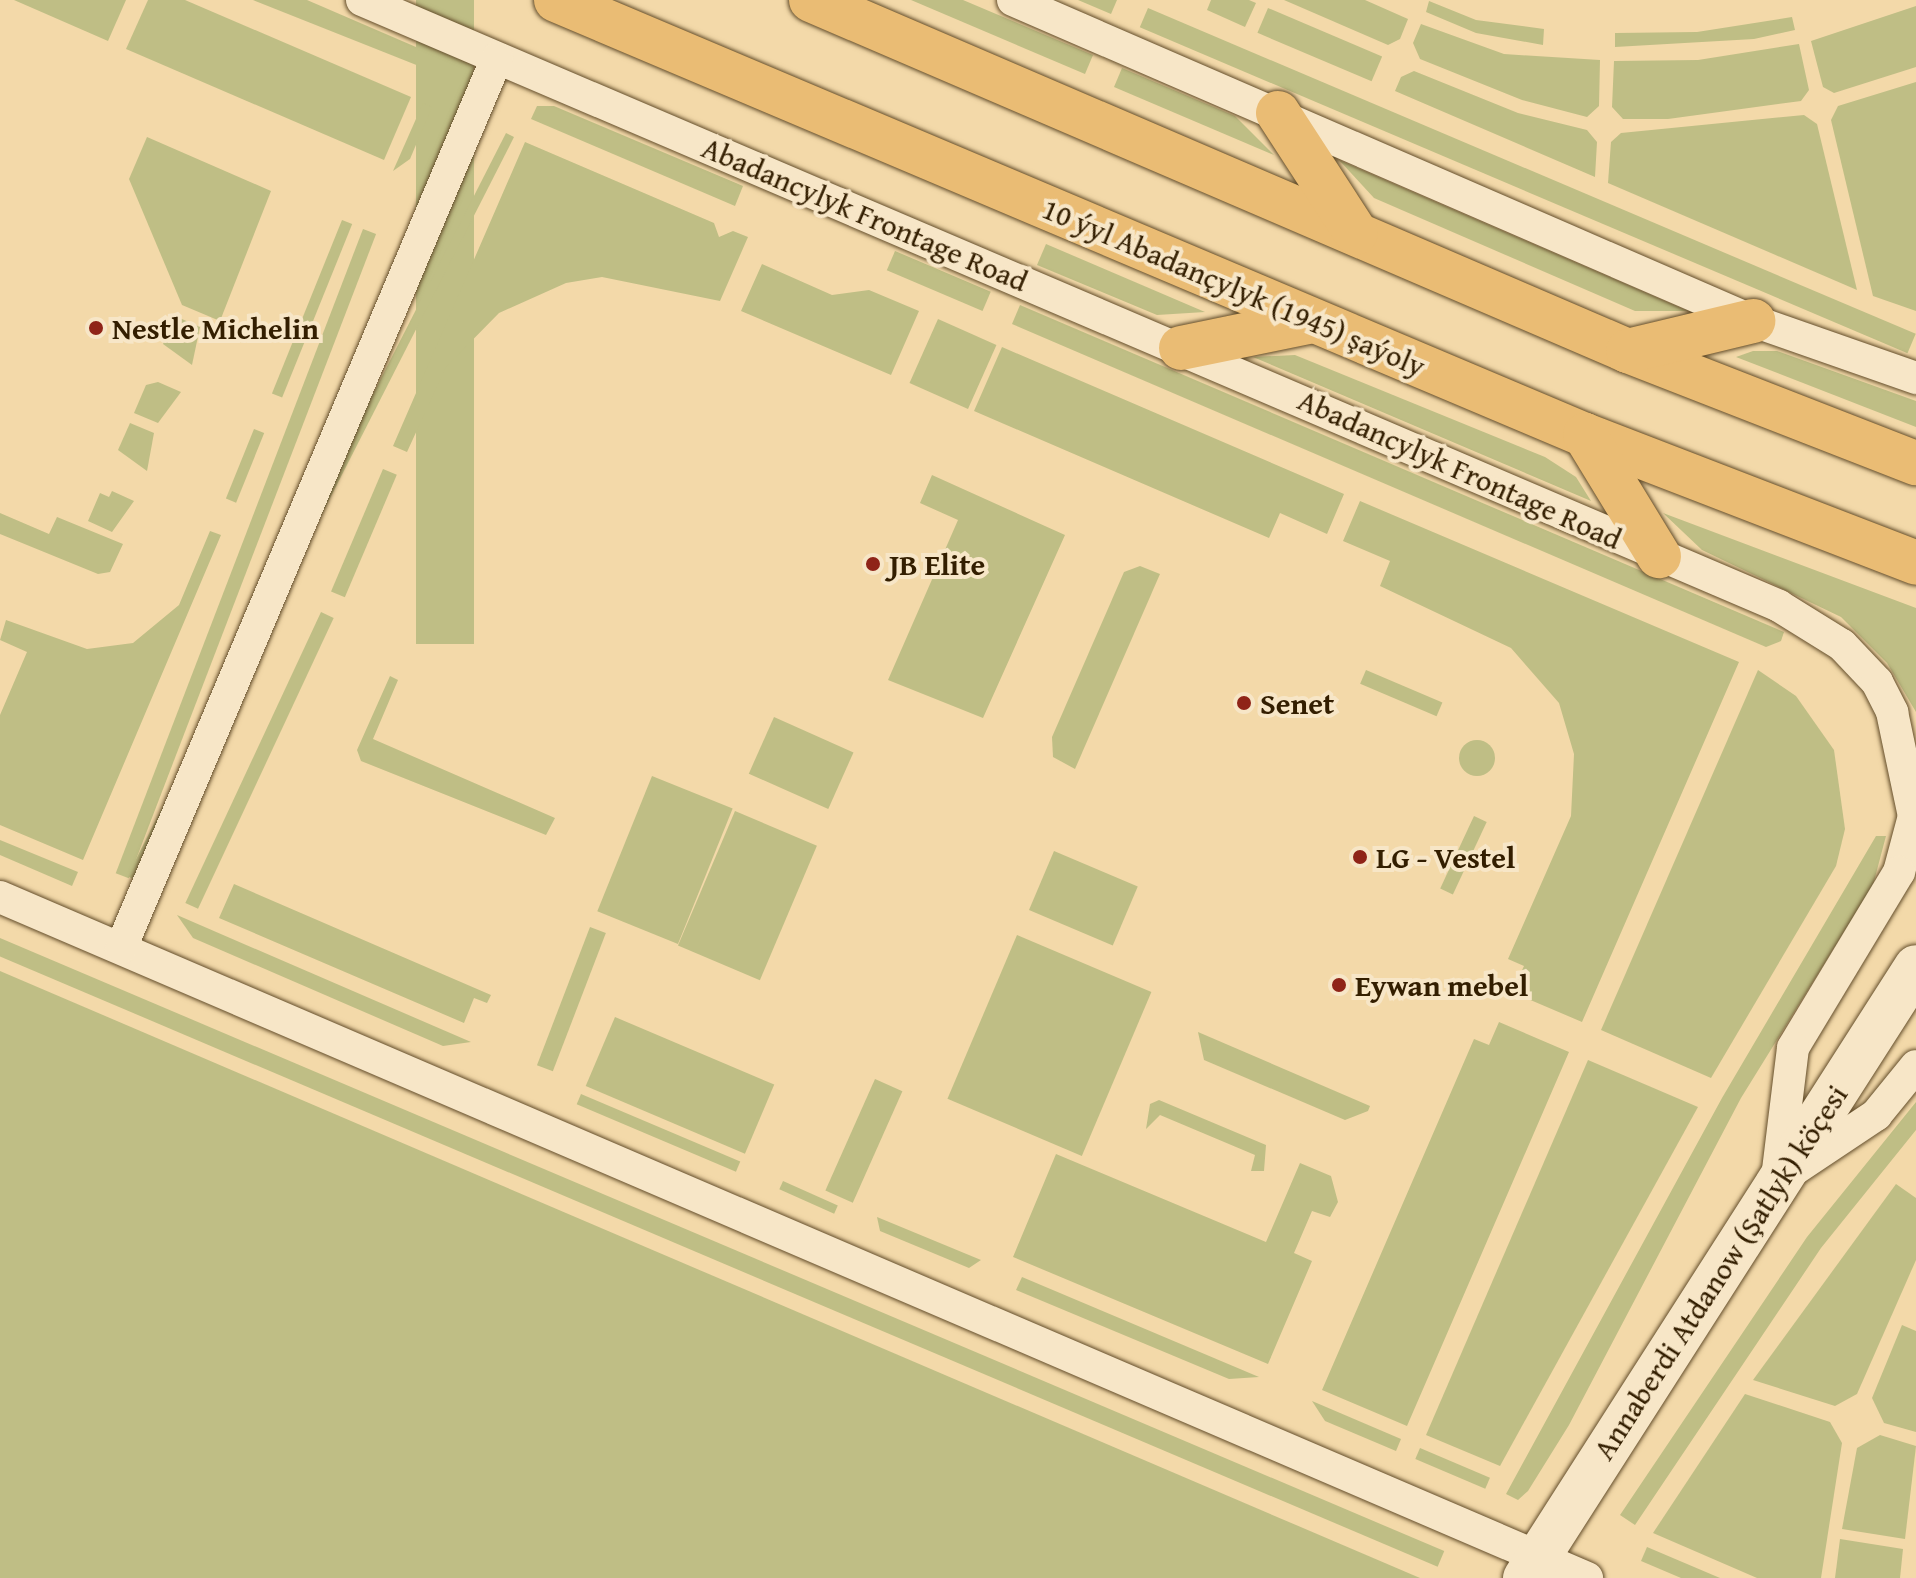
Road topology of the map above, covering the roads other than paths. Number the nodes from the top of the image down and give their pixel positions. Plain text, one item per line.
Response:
1 (362, 0) edge
2 (556, 0) edge
3 (811, 0) edge
4 (1013, 0) edge
5 (497, 58) junction
6 (1278, 113) junction
7 (1356, 233) junction
8 (1313, 321) junction
9 (1753, 321) junction
10 (1181, 348) junction
11 (1628, 351) junction
12 (1916, 378) edge
13 (1585, 435) junction
14 (1916, 463) edge
15 (1659, 556) junction
16 (1916, 563) edge
17 (0, 897) edge
18 (121, 948) junction
19 (1916, 967) edge
20 (1916, 1066) edge
21 (1776, 1181) junction
22 (1532, 1568) edge
23 (1587, 1578) edge

1 - 5 street, Abadancylyk Frontage Road
2 - 8 main road, 10 ýyl Abadançylyk (1945) şaýoly
3 - 7 main road
4 - 6 street
5 - 10 street, Abadancylyk Frontage Road
5 - 18 street
6 - 7 main road
6 - 9 street
7 - 11 main road
8 - 10 main road
8 - 13 main road, 10 ýyl Abadançylyk (1945) şaýoly
9 - 11 main road
9 - 12 street
10 - 15 street, Abadancylyk Frontage Road
11 - 14 main road
13 - 15 main road
13 - 16 main road, 10 ýyl Abadançylyk (1945) şaýoly
15 - 21 street, Abadancylyk Frontage Road
17 - 18 street
18 - 22 street
19 - 21 street, Annaberdi Atdanow (Şatlyk) köçesi
20 - 21 street
21 - 22 street, Annaberdi Atdanow (Şatlyk) köçesi
22 - 23 street

